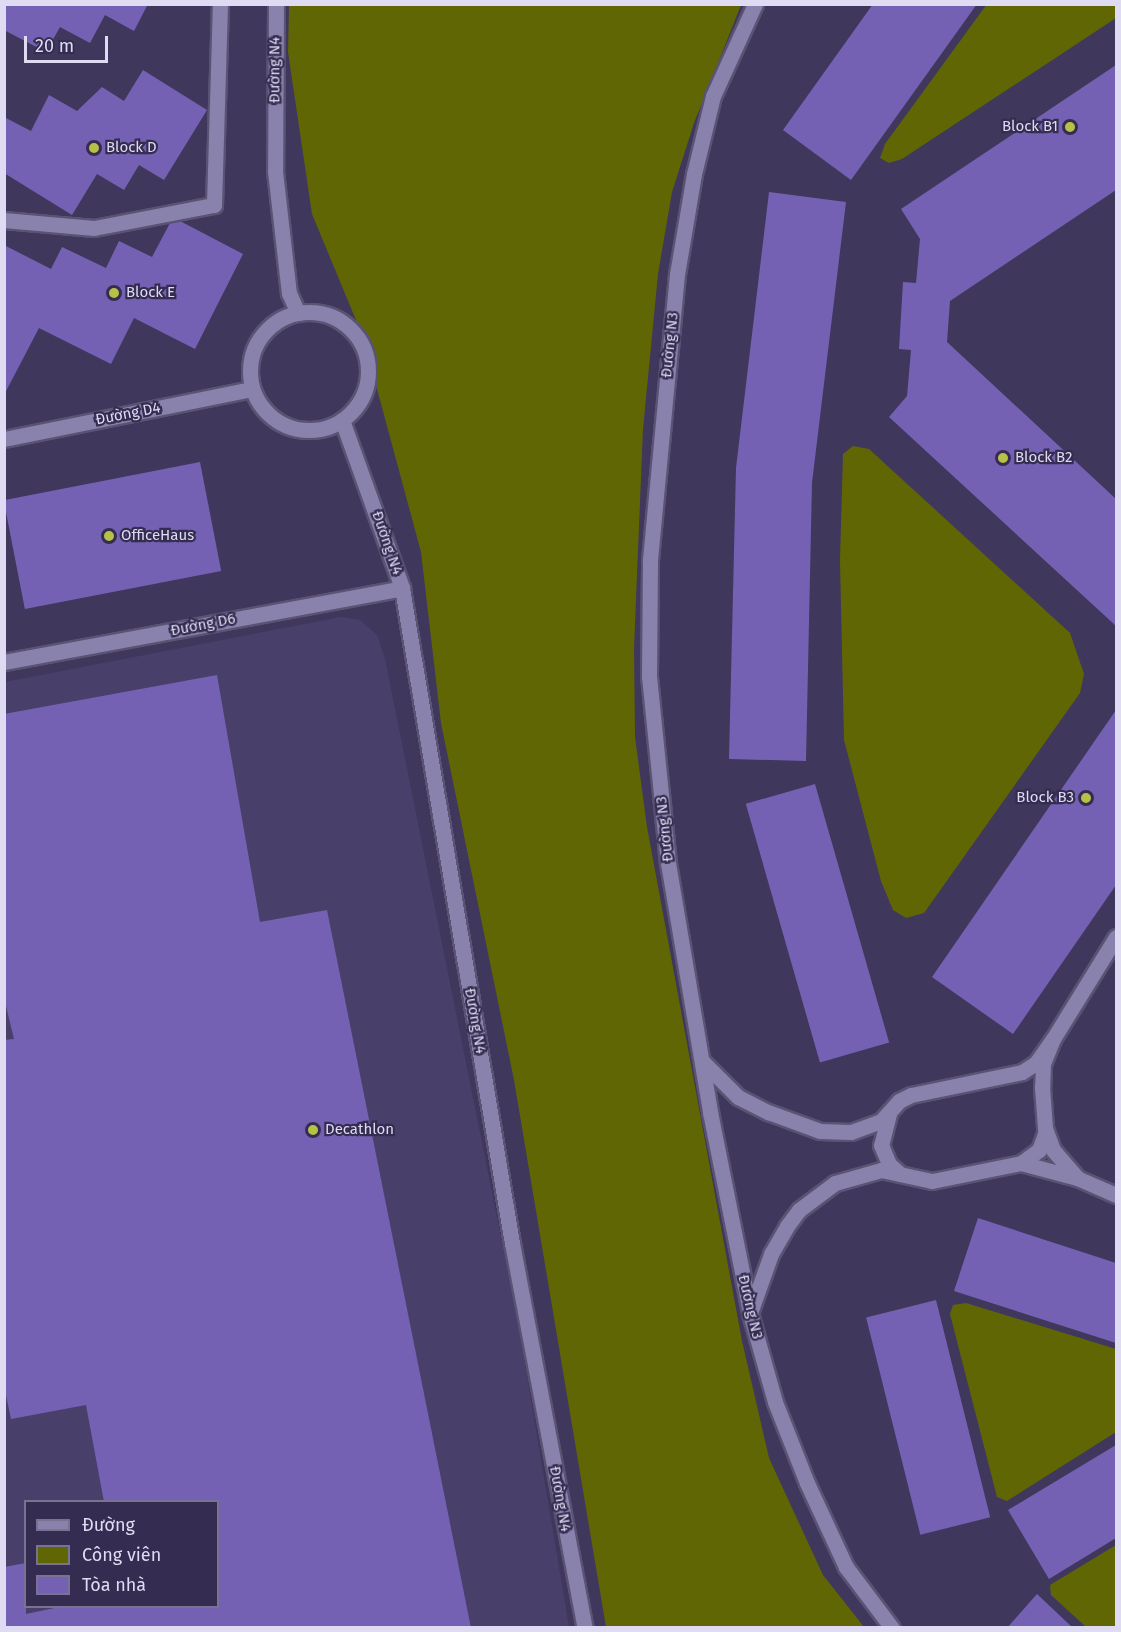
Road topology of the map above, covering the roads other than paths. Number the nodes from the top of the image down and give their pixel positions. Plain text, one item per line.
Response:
1 (220, 4) edge
2 (276, 4) edge
3 (755, 4) edge
4 (4, 220) edge
5 (297, 313) junction
6 (251, 389) junction
7 (342, 420) junction
8 (4, 439) edge
9 (402, 588) junction
10 (4, 662) edge
11 (1116, 937) edge
12 (1112, 956) edge
13 (1053, 1039) junction
14 (700, 1058) junction
15 (1014, 1075) junction
16 (1042, 1093) junction
17 (890, 1111) junction
18 (1046, 1131) junction
19 (1021, 1163) junction
20 (900, 1174) junction
21 (1077, 1178) junction
22 (1116, 1195) edge
23 (750, 1313) junction
24 (585, 1628) edge
25 (892, 1628) edge

1 - 4 street
2 - 5 street, Đường N4
3 - 14 street, Đường N3
5 - 6 street
5 - 7 street
6 - 7 street
6 - 8 street, Đường D4
7 - 9 street, Đường N4
9 - 10 street, Đường D6
9 - 24 street, Đường N4
11 - 12 street
12 - 13 street
13 - 15 street
13 - 16 street
14 - 17 street
14 - 23 street, Đường N3
15 - 16 street
15 - 17 street
16 - 18 street
17 - 20 street
18 - 19 street
18 - 21 street
19 - 20 street
19 - 21 street
20 - 23 street
21 - 22 street
23 - 25 street, Đường N3

